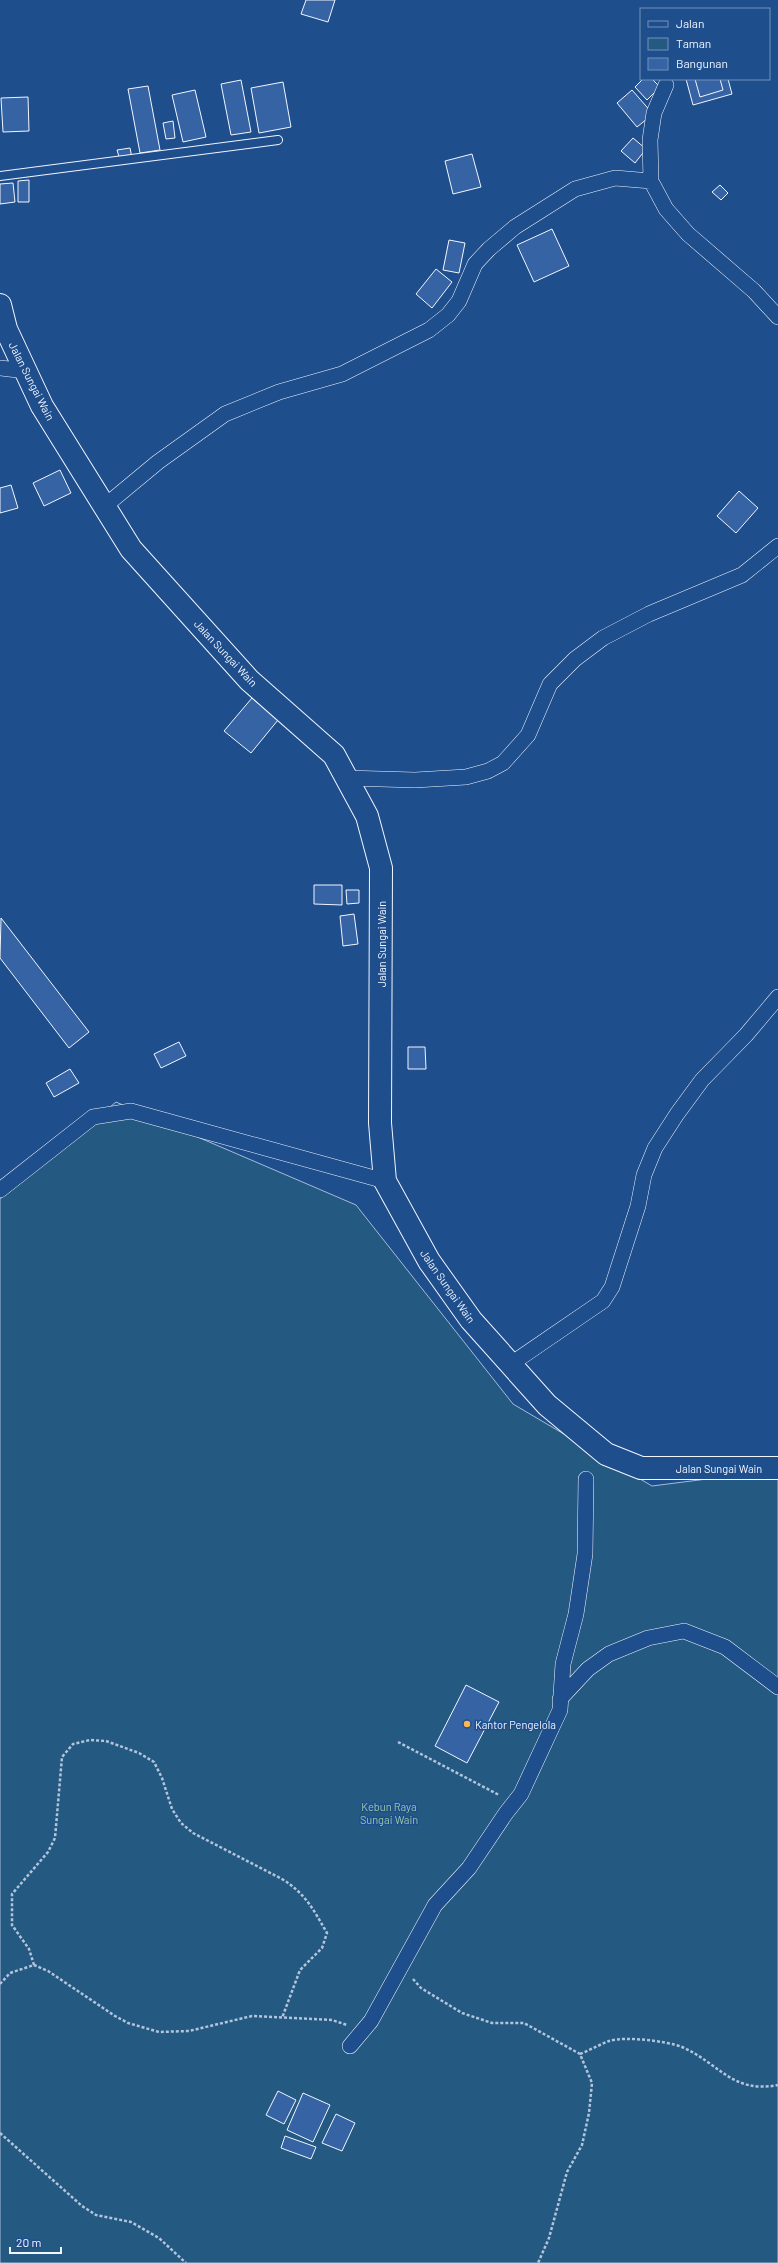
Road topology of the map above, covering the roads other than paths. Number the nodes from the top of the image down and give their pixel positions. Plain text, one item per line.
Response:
1 (666, 85) dead end
2 (278, 140) dead end
3 (0, 176) edge
4 (651, 181) junction
5 (0, 305) edge
6 (778, 317) edge
7 (0, 368) edge
8 (26, 371) junction
9 (106, 506) junction
10 (778, 546) edge
11 (346, 778) junction
12 (778, 997) edge
13 (385, 1181) junction
14 (0, 1190) edge
15 (510, 1364) junction
16 (778, 1468) edge
17 (586, 1479) dead end
18 (778, 1687) edge
19 (560, 1699) junction
20 (350, 2046) dead end

1 - 4 street
2 - 3 lane
4 - 6 street
4 - 9 street
5 - 8 street, Jalan Sungai Wain
7 - 8 street
8 - 9 street, Jalan Sungai Wain
9 - 11 street, Jalan Sungai Wain
10 - 11 street
11 - 13 street, Jalan Sungai Wain
12 - 15 street
13 - 14 street
13 - 15 street, Jalan Sungai Wain
15 - 16 street, Jalan Sungai Wain
17 - 19 street
18 - 19 street
19 - 20 street

